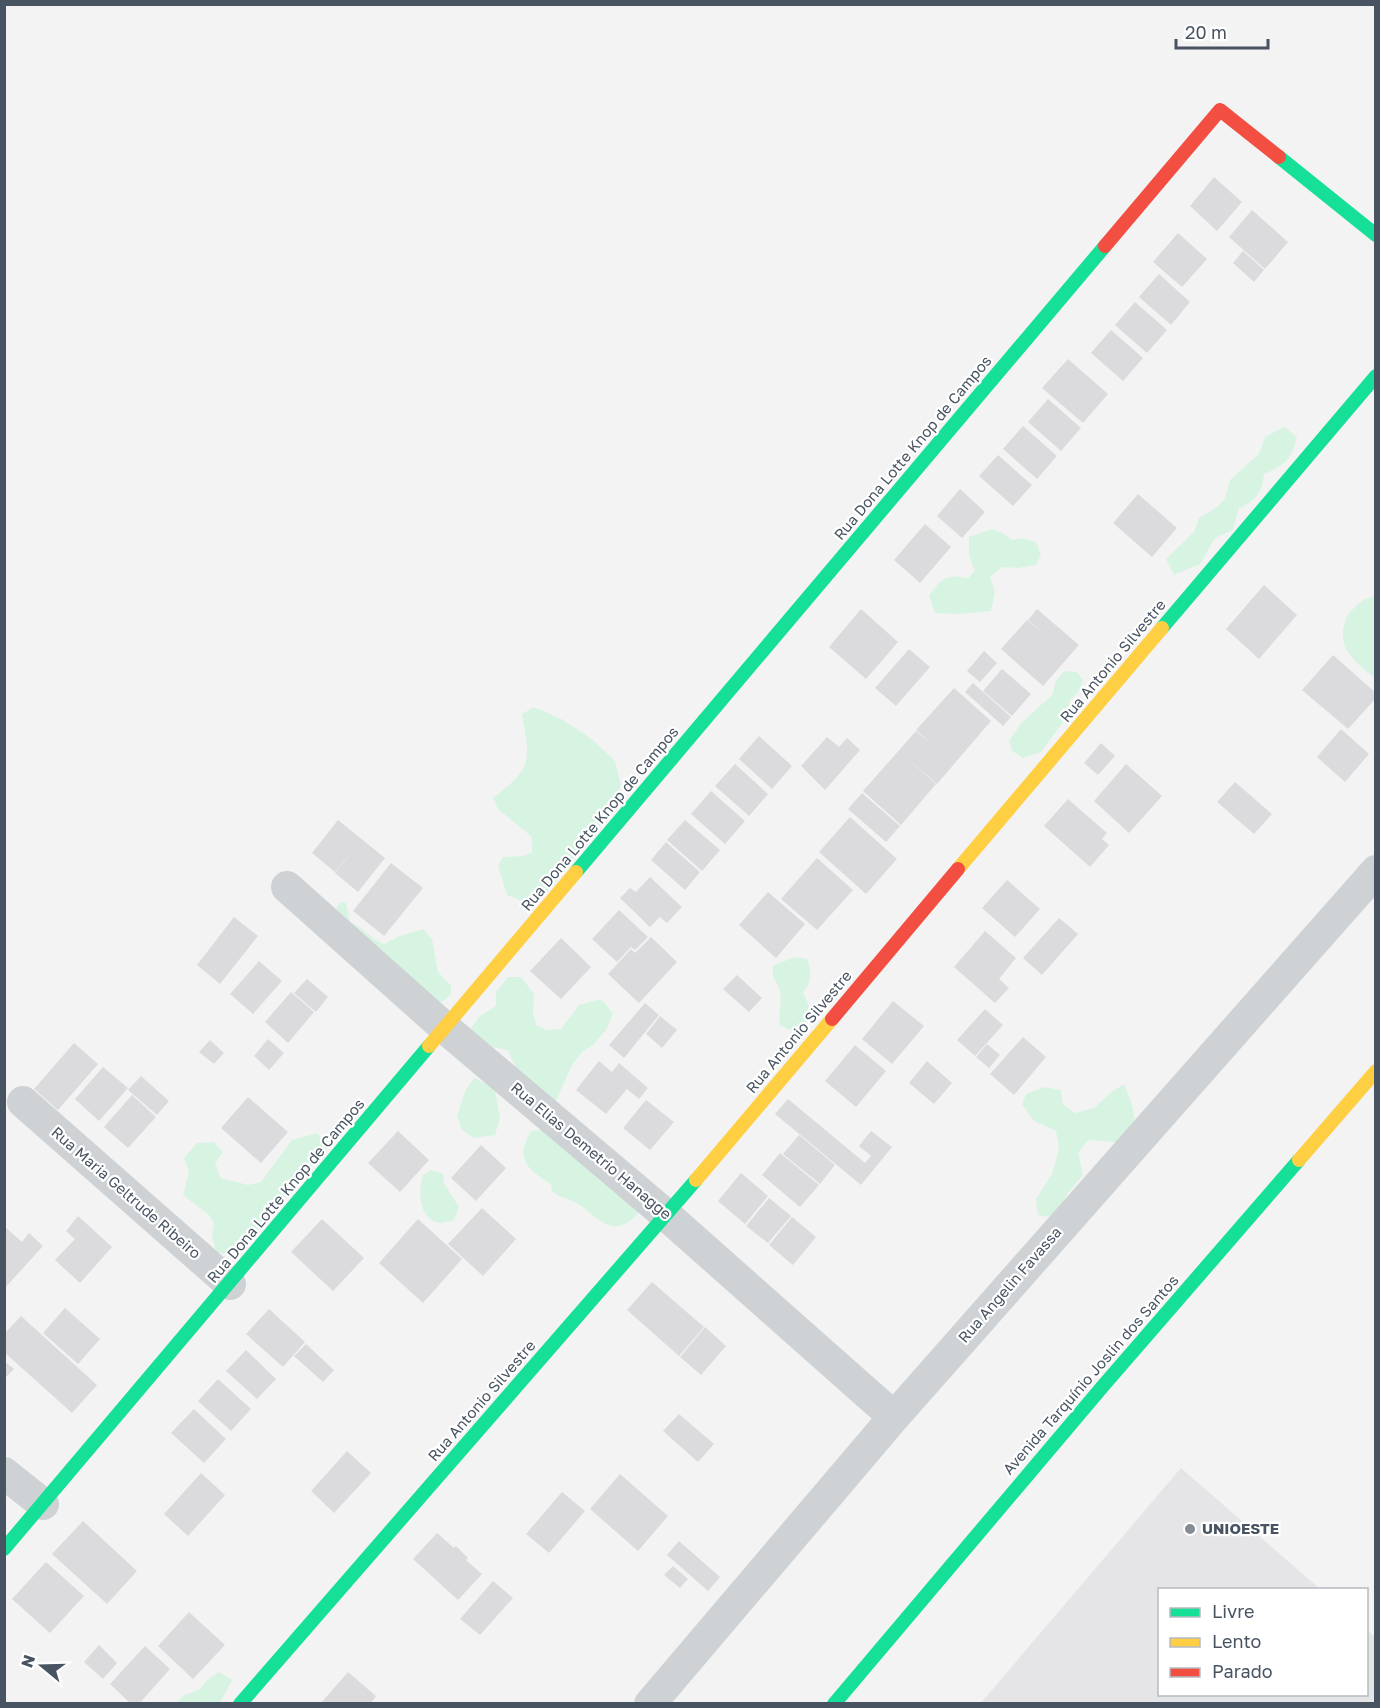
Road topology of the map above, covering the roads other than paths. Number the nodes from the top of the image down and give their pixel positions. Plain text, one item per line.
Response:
1 (1376, 235) edge
2 (1376, 376) edge
3 (1376, 871) edge
4 (286, 887) dead end
5 (446, 1028) junction
6 (1376, 1071) edge
7 (23, 1102) dead end
8 (666, 1215) junction
9 (230, 1284) junction
10 (894, 1417) junction
11 (4, 1473) edge
12 (43, 1504) junction
13 (4, 1549) edge
14 (240, 1704) edge
15 (650, 1704) edge
16 (834, 1704) edge

1 - 5 street, Rua Dona Lotte Knop de Campos
2 - 8 street, Rua Antonio Silvestre
3 - 10 street, Rua Angelin Favassa
4 - 5 street, Rua Elias Demetrio Hanagge
5 - 8 street, Rua Elias Demetrio Hanagge
5 - 9 street, Rua Dona Lotte Knop de Campos
6 - 16 street, Avenida Tarquínio Joslin dos Santos
7 - 9 street, Rua Maria Geltrude Ribeiro
8 - 10 street, Rua Elias Demetrio Hanagge
8 - 14 street, Rua Antonio Silvestre
9 - 12 street, Rua Dona Lotte Knop de Campos
10 - 15 street, Rua Angelin Favassa
11 - 12 street
12 - 13 street, Rua Dona Lotte Knop de Campos

